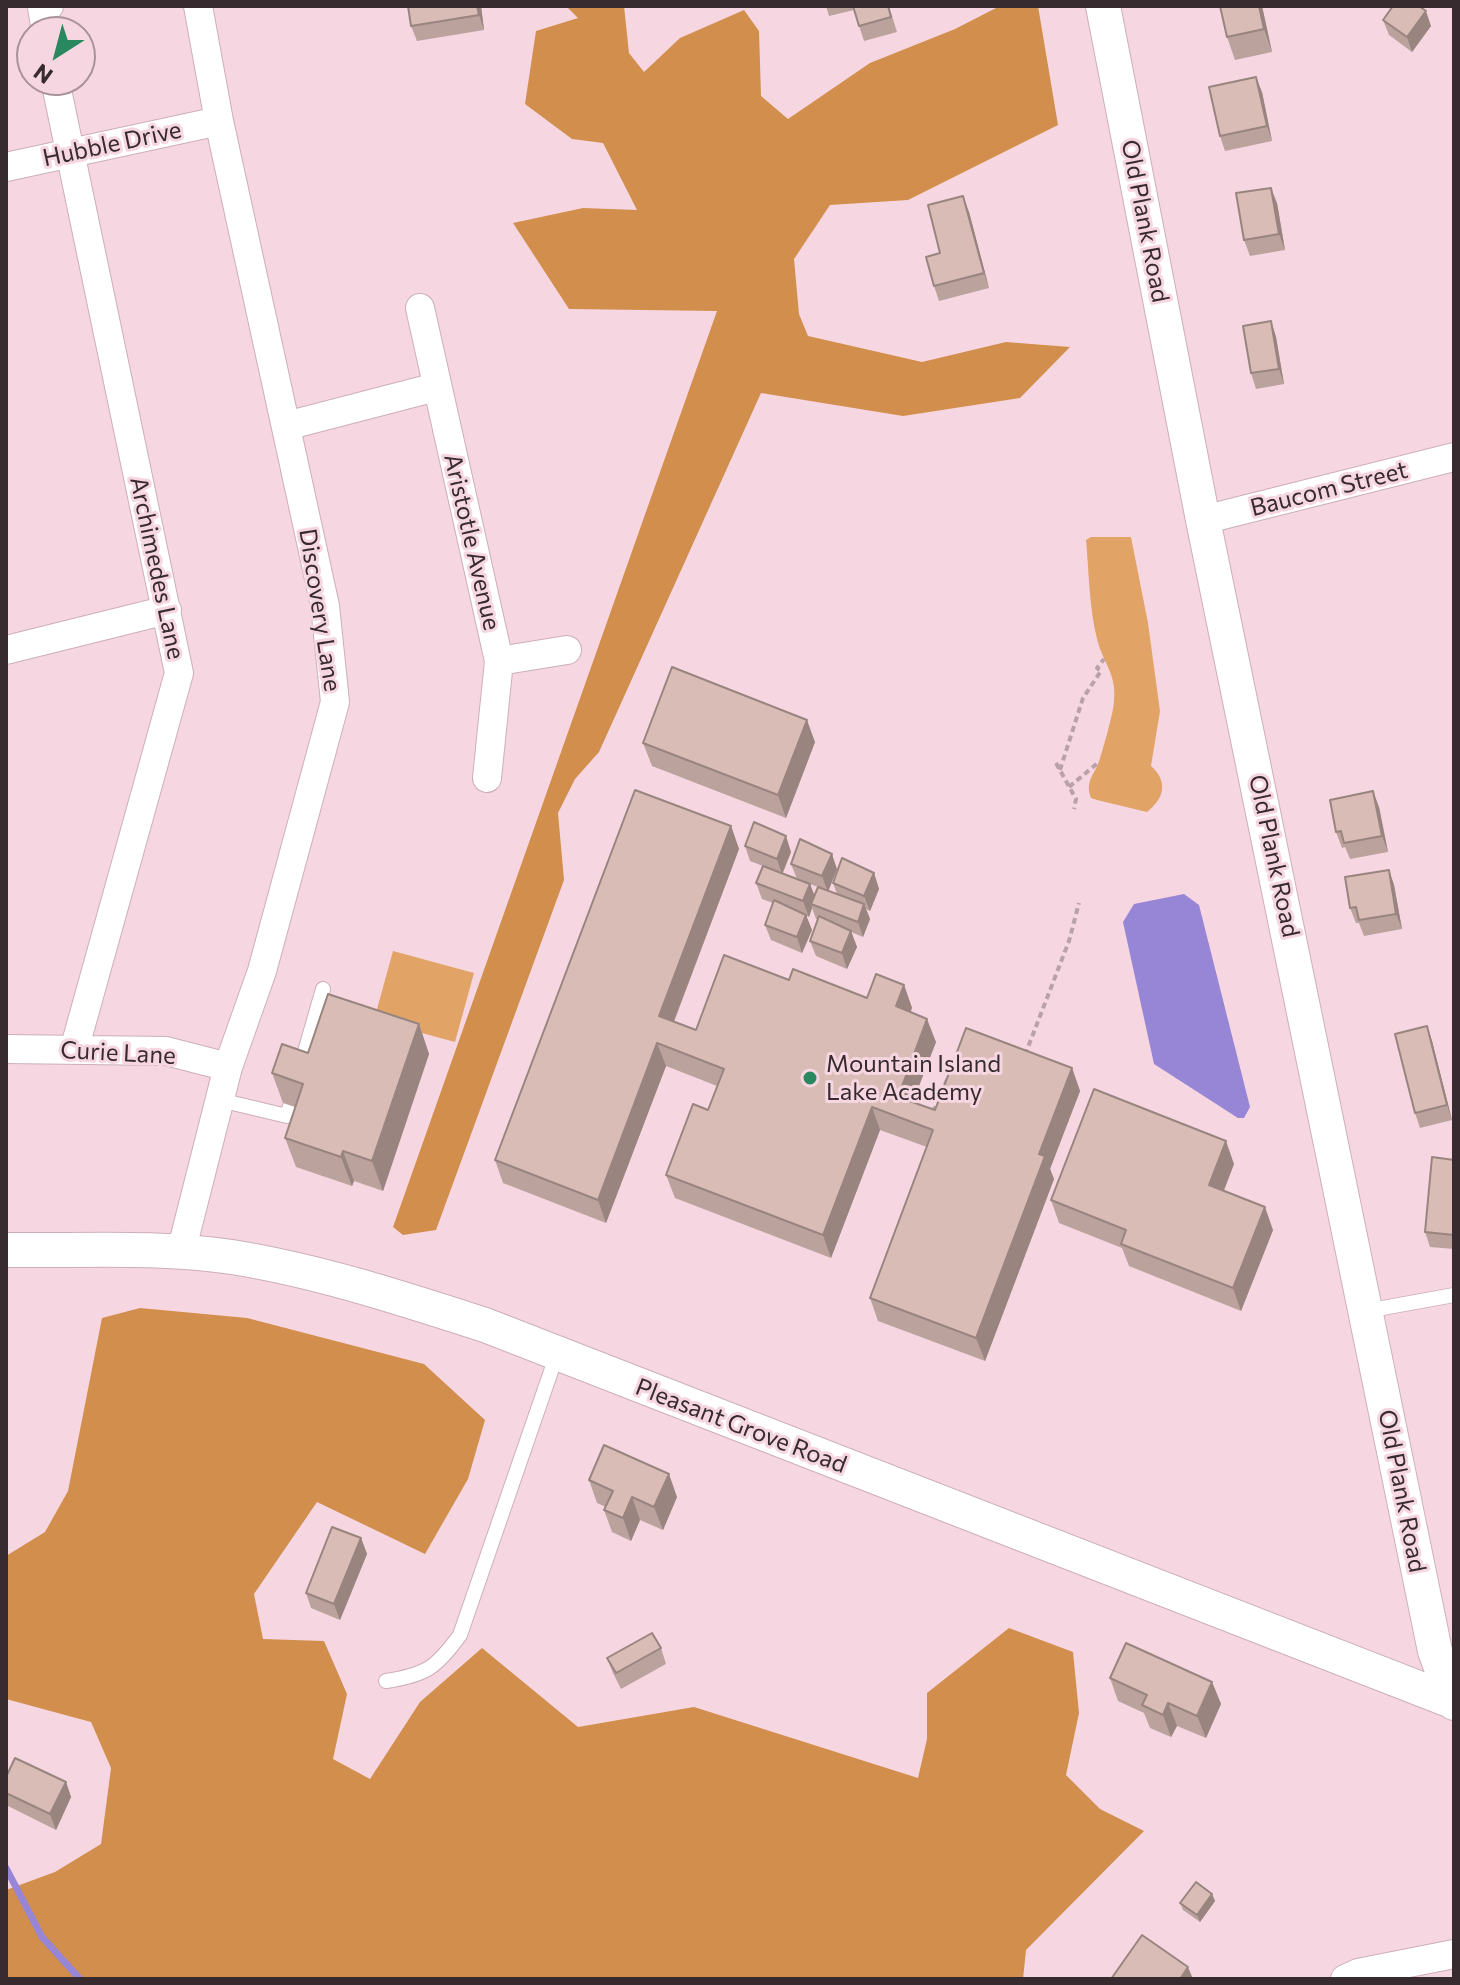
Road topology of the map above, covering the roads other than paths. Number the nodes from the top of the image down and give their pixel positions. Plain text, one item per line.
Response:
1 (198, 6) edge
2 (1103, 6) edge
3 (58, 96) edge
4 (219, 121) junction
5 (69, 156) junction
6 (6, 167) edge
7 (420, 308) dead end
8 (436, 387) junction
9 (286, 426) junction
10 (1454, 457) edge
11 (1203, 520) junction
12 (167, 610) junction
13 (6, 650) edge
14 (567, 650) dead end
15 (499, 661) junction
16 (487, 778) dead end
17 (323, 989) dead end
18 (6, 1049) edge
19 (74, 1050) junction
20 (228, 1067) junction
21 (298, 1076) edge
22 (220, 1100) junction
23 (290, 1106) edge
24 (6, 1250) edge
25 (181, 1252) junction
26 (1454, 1295) edge
27 (1366, 1311) junction
28 (557, 1354) junction
29 (386, 1681) dead end
30 (1454, 1702) edge
31 (1454, 1954) edge
32 (1345, 1979) edge

1 - 4 street, Discovery Lane
2 - 11 street, Old Plank Road
3 - 5 street, Archimedes Lane
4 - 5 street, Hubble Drive
4 - 9 street, Discovery Lane
5 - 6 street, Hubble Drive
5 - 12 street, Archimedes Lane
7 - 8 street, Aristotle Avenue
8 - 9 street
8 - 15 street, Aristotle Avenue
9 - 20 street, Discovery Lane
10 - 11 street, Baucom Street
11 - 27 street, Old Plank Road
12 - 13 street
12 - 19 street, Archimedes Lane
14 - 15 street
15 - 16 street, Aristotle Avenue
17 - 21 lane
18 - 19 street, Curie Lane
19 - 20 street, Curie Lane
20 - 22 street, Discovery Lane
22 - 23 lane
22 - 25 street, Discovery Lane
24 - 25 street, Pleasant Grove Road
25 - 28 street, Pleasant Grove Road
26 - 27 lane
27 - 30 street, Old Plank Road
28 - 29 lane
28 - 30 street, Pleasant Grove Road
31 - 32 street

